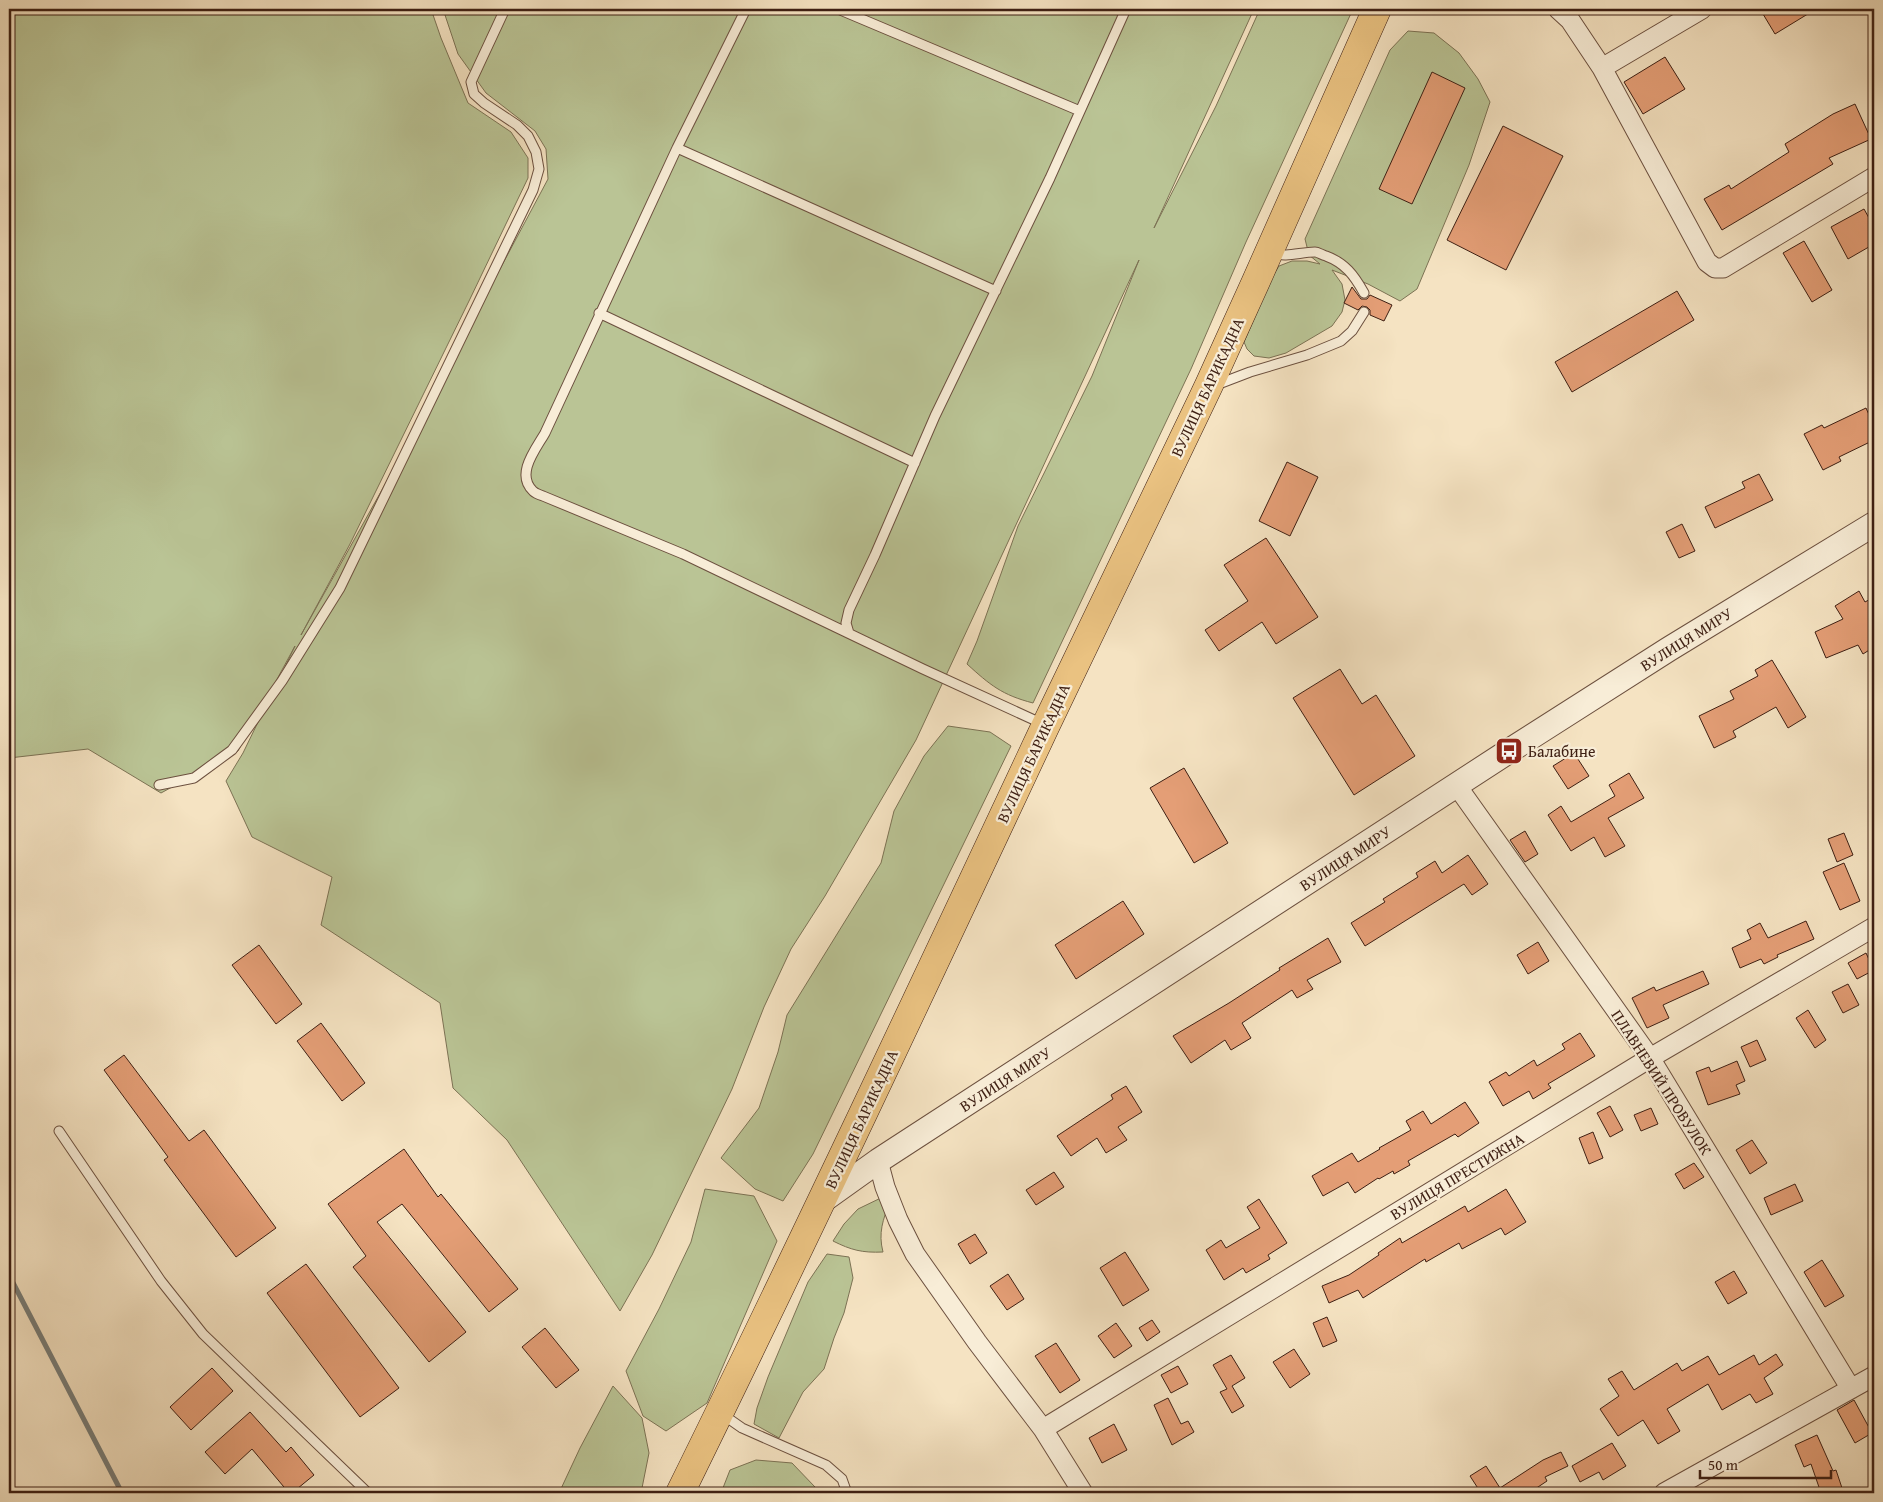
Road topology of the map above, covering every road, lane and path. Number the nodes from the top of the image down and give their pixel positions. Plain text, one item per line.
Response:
1 (505, 9) edge
2 (746, 9) edge
3 (838, 9) edge
4 (1126, 9) edge
5 (1377, 9) edge
6 (1558, 9) edge
7 (1702, 9) edge
8 (1602, 68) junction
9 (1080, 111) junction
10 (677, 148) junction
11 (1874, 177) edge
12 (1269, 253) junction
13 (996, 291) junction
14 (1364, 293) dead end
15 (1364, 312) dead end
16 (599, 313) junction
17 (1207, 389) junction
18 (916, 463) junction
19 (1874, 524) edge
20 (849, 634) junction
21 (1046, 725) junction
22 (159, 785) dead end
23 (1456, 786) junction
24 (1874, 927) edge
25 (1650, 1058) junction
26 (60, 1131) dead end
27 (878, 1161) junction
28 (822, 1201) junction
29 (1874, 1376) edge
30 (1851, 1389) junction
31 (720, 1412) junction
32 (1043, 1429) junction
33 (368, 1493) edge
34 (680, 1493) edge
35 (847, 1493) edge
36 (1083, 1493) edge
37 (1664, 1493) edge

1 - 22 lane
2 - 10 lane
3 - 9 lane
4 - 9 lane
5 - 12 main road, ВУЛИЦЯ БАРИКАДНА
6 - 8 street
7 - 8 street
8 - 11 street
9 - 13 lane
10 - 13 lane
10 - 16 lane
12 - 14 lane
12 - 17 main road, ВУЛИЦЯ БАРИКАДНА
13 - 18 lane
15 - 17 lane
16 - 18 lane
16 - 20 lane
17 - 21 main road, ВУЛИЦЯ БАРИКАДНА
18 - 20 lane
19 - 23 street, ВУЛИЦЯ МИРУ
20 - 21 lane
21 - 28 main road, ВУЛИЦЯ БАРИКАДНА
23 - 25 street, ПЛАВНЕВИЙ ПРОВУЛОК
23 - 27 street, ВУЛИЦЯ МИРУ
24 - 25 street, ВУЛИЦЯ ПРЕСТИЖНА
25 - 30 street, ПЛАВНЕВИЙ ПРОВУЛОК
25 - 32 street, ВУЛИЦЯ ПРЕСТИЖНА
26 - 33 lane
27 - 28 street, ВУЛИЦЯ МИРУ
27 - 32 street
28 - 31 main road, ВУЛИЦЯ БАРИКАДНА
29 - 30 street
30 - 37 street
31 - 34 main road, ВУЛИЦЯ БАРИКАДНА
31 - 35 lane
32 - 36 street

